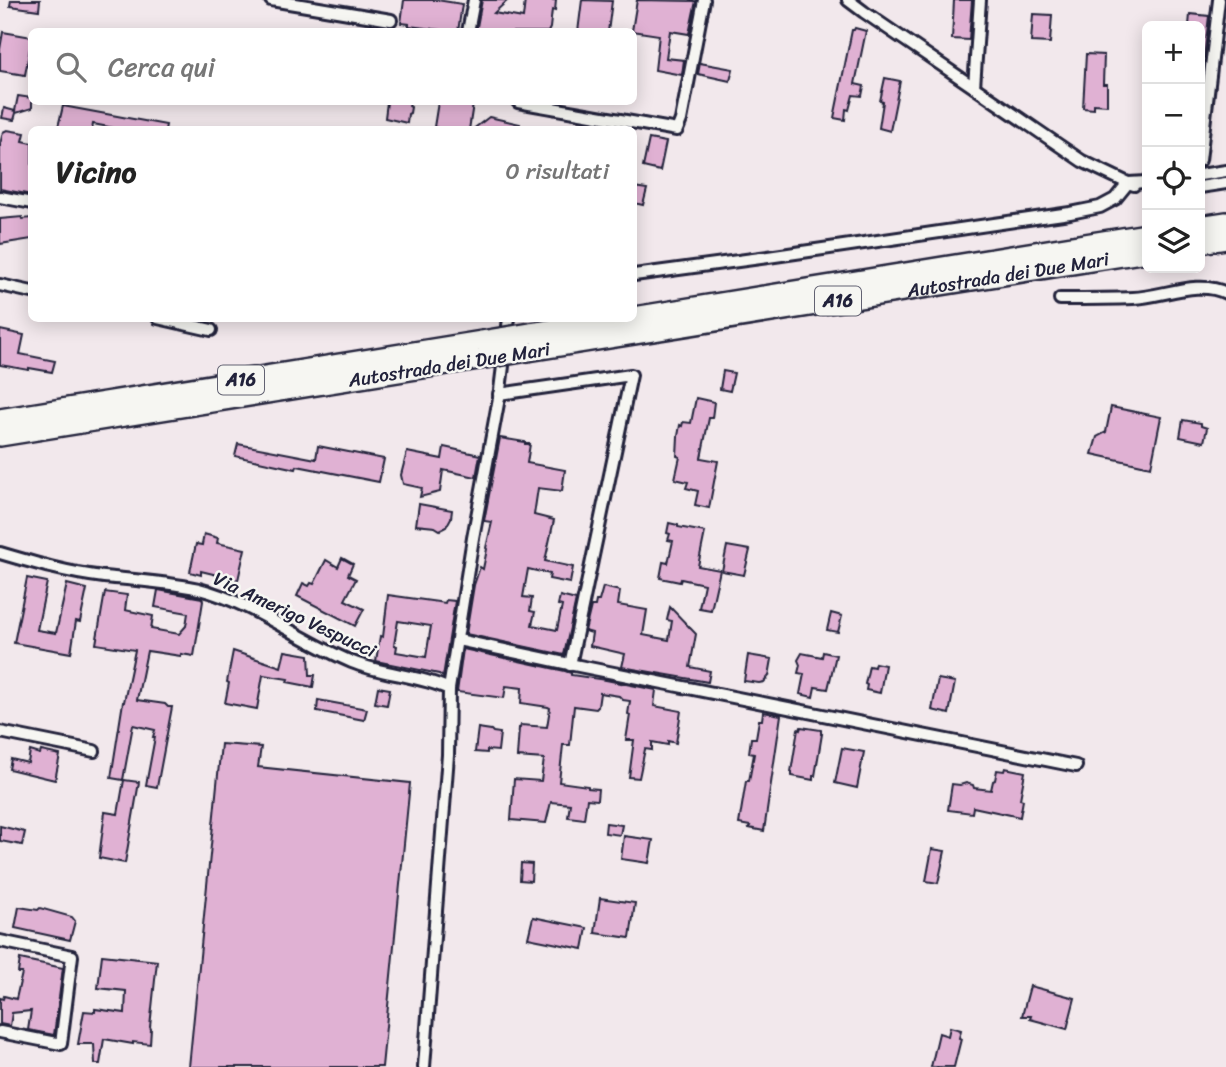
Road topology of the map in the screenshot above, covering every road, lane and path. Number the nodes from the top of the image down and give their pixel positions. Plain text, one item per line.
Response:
1 (271, 0) edge
2 (474, 0) edge
3 (704, 0) edge
4 (848, 0) edge
5 (979, 0) edge
6 (1219, 0) edge
7 (391, 20) dead end
8 (469, 28) edge
9 (974, 87) junction
10 (535, 105) edge
11 (1202, 147) edge
12 (1226, 171) edge
13 (1205, 175) edge
14 (1142, 182) edge
15 (1128, 183) junction
16 (1226, 183) edge
17 (1205, 186) edge
18 (1142, 187) edge
19 (0, 197) edge
20 (28, 202) edge
21 (1226, 222) edge
22 (1205, 225) edge
23 (1142, 235) edge
24 (1226, 239) edge
25 (1205, 242) edge
26 (1142, 252) edge
27 (637, 275) edge
28 (0, 285) edge
29 (28, 291) edge
30 (1226, 293) edge
31 (1060, 299) dead end
32 (637, 317) edge
33 (176, 322) edge
34 (508, 322) edge
35 (608, 322) edge
36 (211, 330) dead end
37 (530, 342) junction
38 (481, 350) junction
39 (499, 394) junction
40 (0, 419) edge
41 (0, 436) edge
42 (0, 553) edge
43 (458, 640) junction
44 (570, 664) junction
45 (449, 689) junction
46 (0, 732) edge
47 (94, 751) dead end
48 (1076, 766) dead end
49 (0, 941) edge
50 (0, 1032) edge
51 (424, 1067) edge

1 - 7 street
2 - 8 street
3 - 10 street
4 - 9 street
5 - 9 street
6 - 11 street
9 - 15 street
12 - 13 street
14 - 15 street
15 - 18 street
15 - 27 street
16 - 17 street
19 - 20 street
21 - 22 highway
23 - 32 highway, Autostrada dei Due Mari / A16
24 - 25 highway
26 - 37 highway, Autostrada dei Due Mari / A16
28 - 29 street
30 - 31 street
33 - 36 street
34 - 39 street
35 - 37 highway, Autostrada dei Due Mari / A16
37 - 38 highway, Autostrada dei Due Mari / A16, bridge
38 - 40 highway, Autostrada dei Due Mari / A16
38 - 41 highway, Autostrada dei Due Mari / A16
39 - 43 street
39 - 44 street
42 - 45 street, Via Amerigo Vespucci
43 - 44 street
43 - 45 street
44 - 48 street
45 - 51 street
46 - 47 street
49 - 50 street

